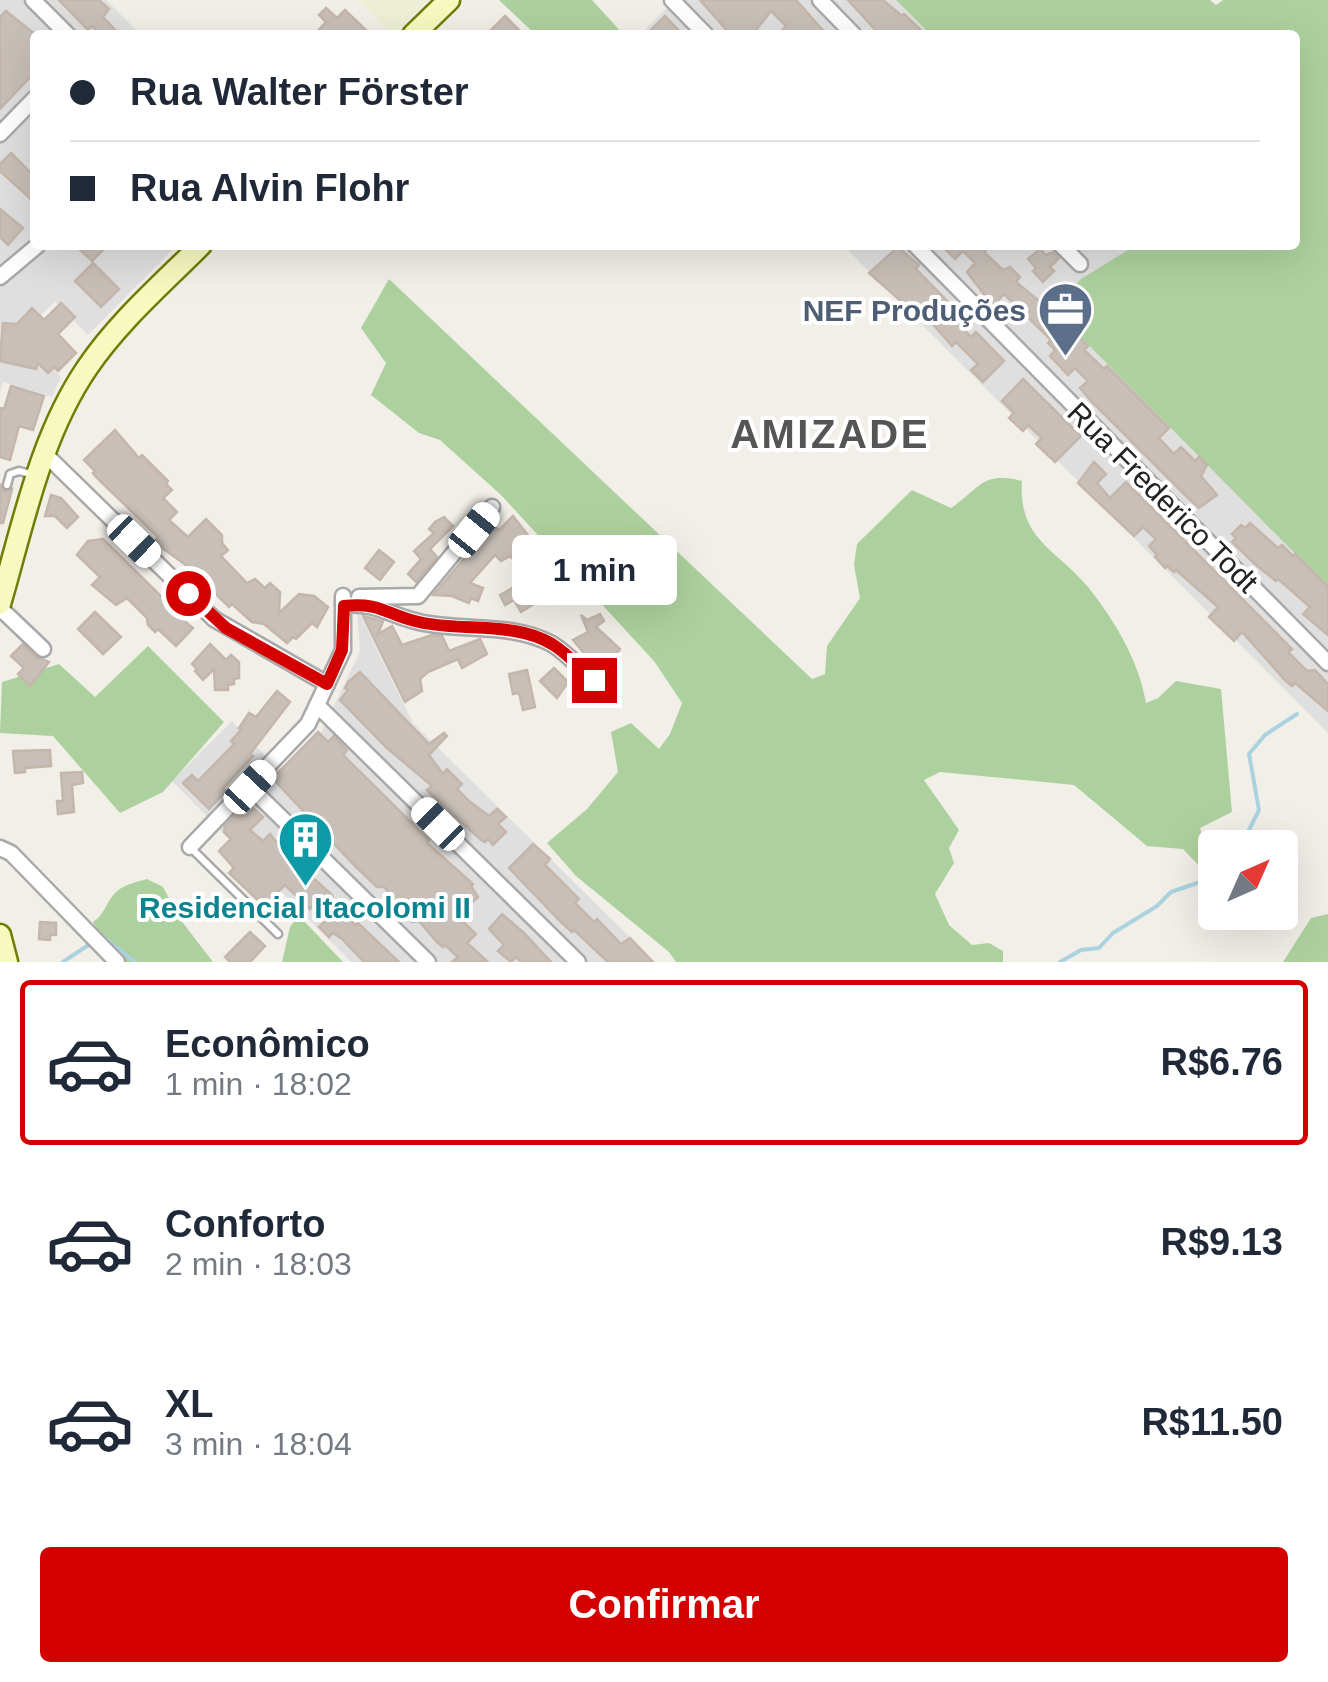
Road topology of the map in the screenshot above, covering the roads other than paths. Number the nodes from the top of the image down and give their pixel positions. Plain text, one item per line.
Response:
1 (32, 0) edge
2 (449, 0) edge
3 (672, 0) edge
4 (820, 0) edge
5 (63, 30) edge
6 (419, 30) edge
7 (701, 30) edge
8 (849, 30) edge
9 (30, 103) edge
10 (0, 134) edge
11 (32, 250) edge
12 (196, 250) edge
13 (919, 250) edge
14 (1067, 250) edge
15 (1080, 264) dead end
16 (0, 277) edge
17 (46, 454) junction
18 (38, 476) junction
19 (7, 485) dead end
20 (492, 507) dead end
21 (8, 552) edge
22 (343, 600) junction
23 (0, 603) edge
24 (43, 649) dead end
25 (1328, 663) edge
26 (594, 680) dead end
27 (327, 684) junction
28 (317, 705) junction
29 (250, 787) junction
30 (0, 848) edge
31 (190, 848) joint
32 (278, 934) dead end
33 (117, 962) edge
34 (428, 962) edge
35 (578, 962) edge

1 - 5 street
2 - 6 main road
3 - 7 street
4 - 8 street
9 - 10 street
11 - 16 street
12 - 17 main road
13 - 25 street, Rua Frederico Todt
14 - 15 street
17 - 18 main road
17 - 27 street
18 - 19 lane
18 - 21 main road
20 - 22 street
21 - 23 main road
22 - 26 street
22 - 27 street
23 - 24 street
27 - 28 street
28 - 29 street
28 - 35 street
29 - 31 street
29 - 34 street
30 - 33 street
31 - 32 lane

